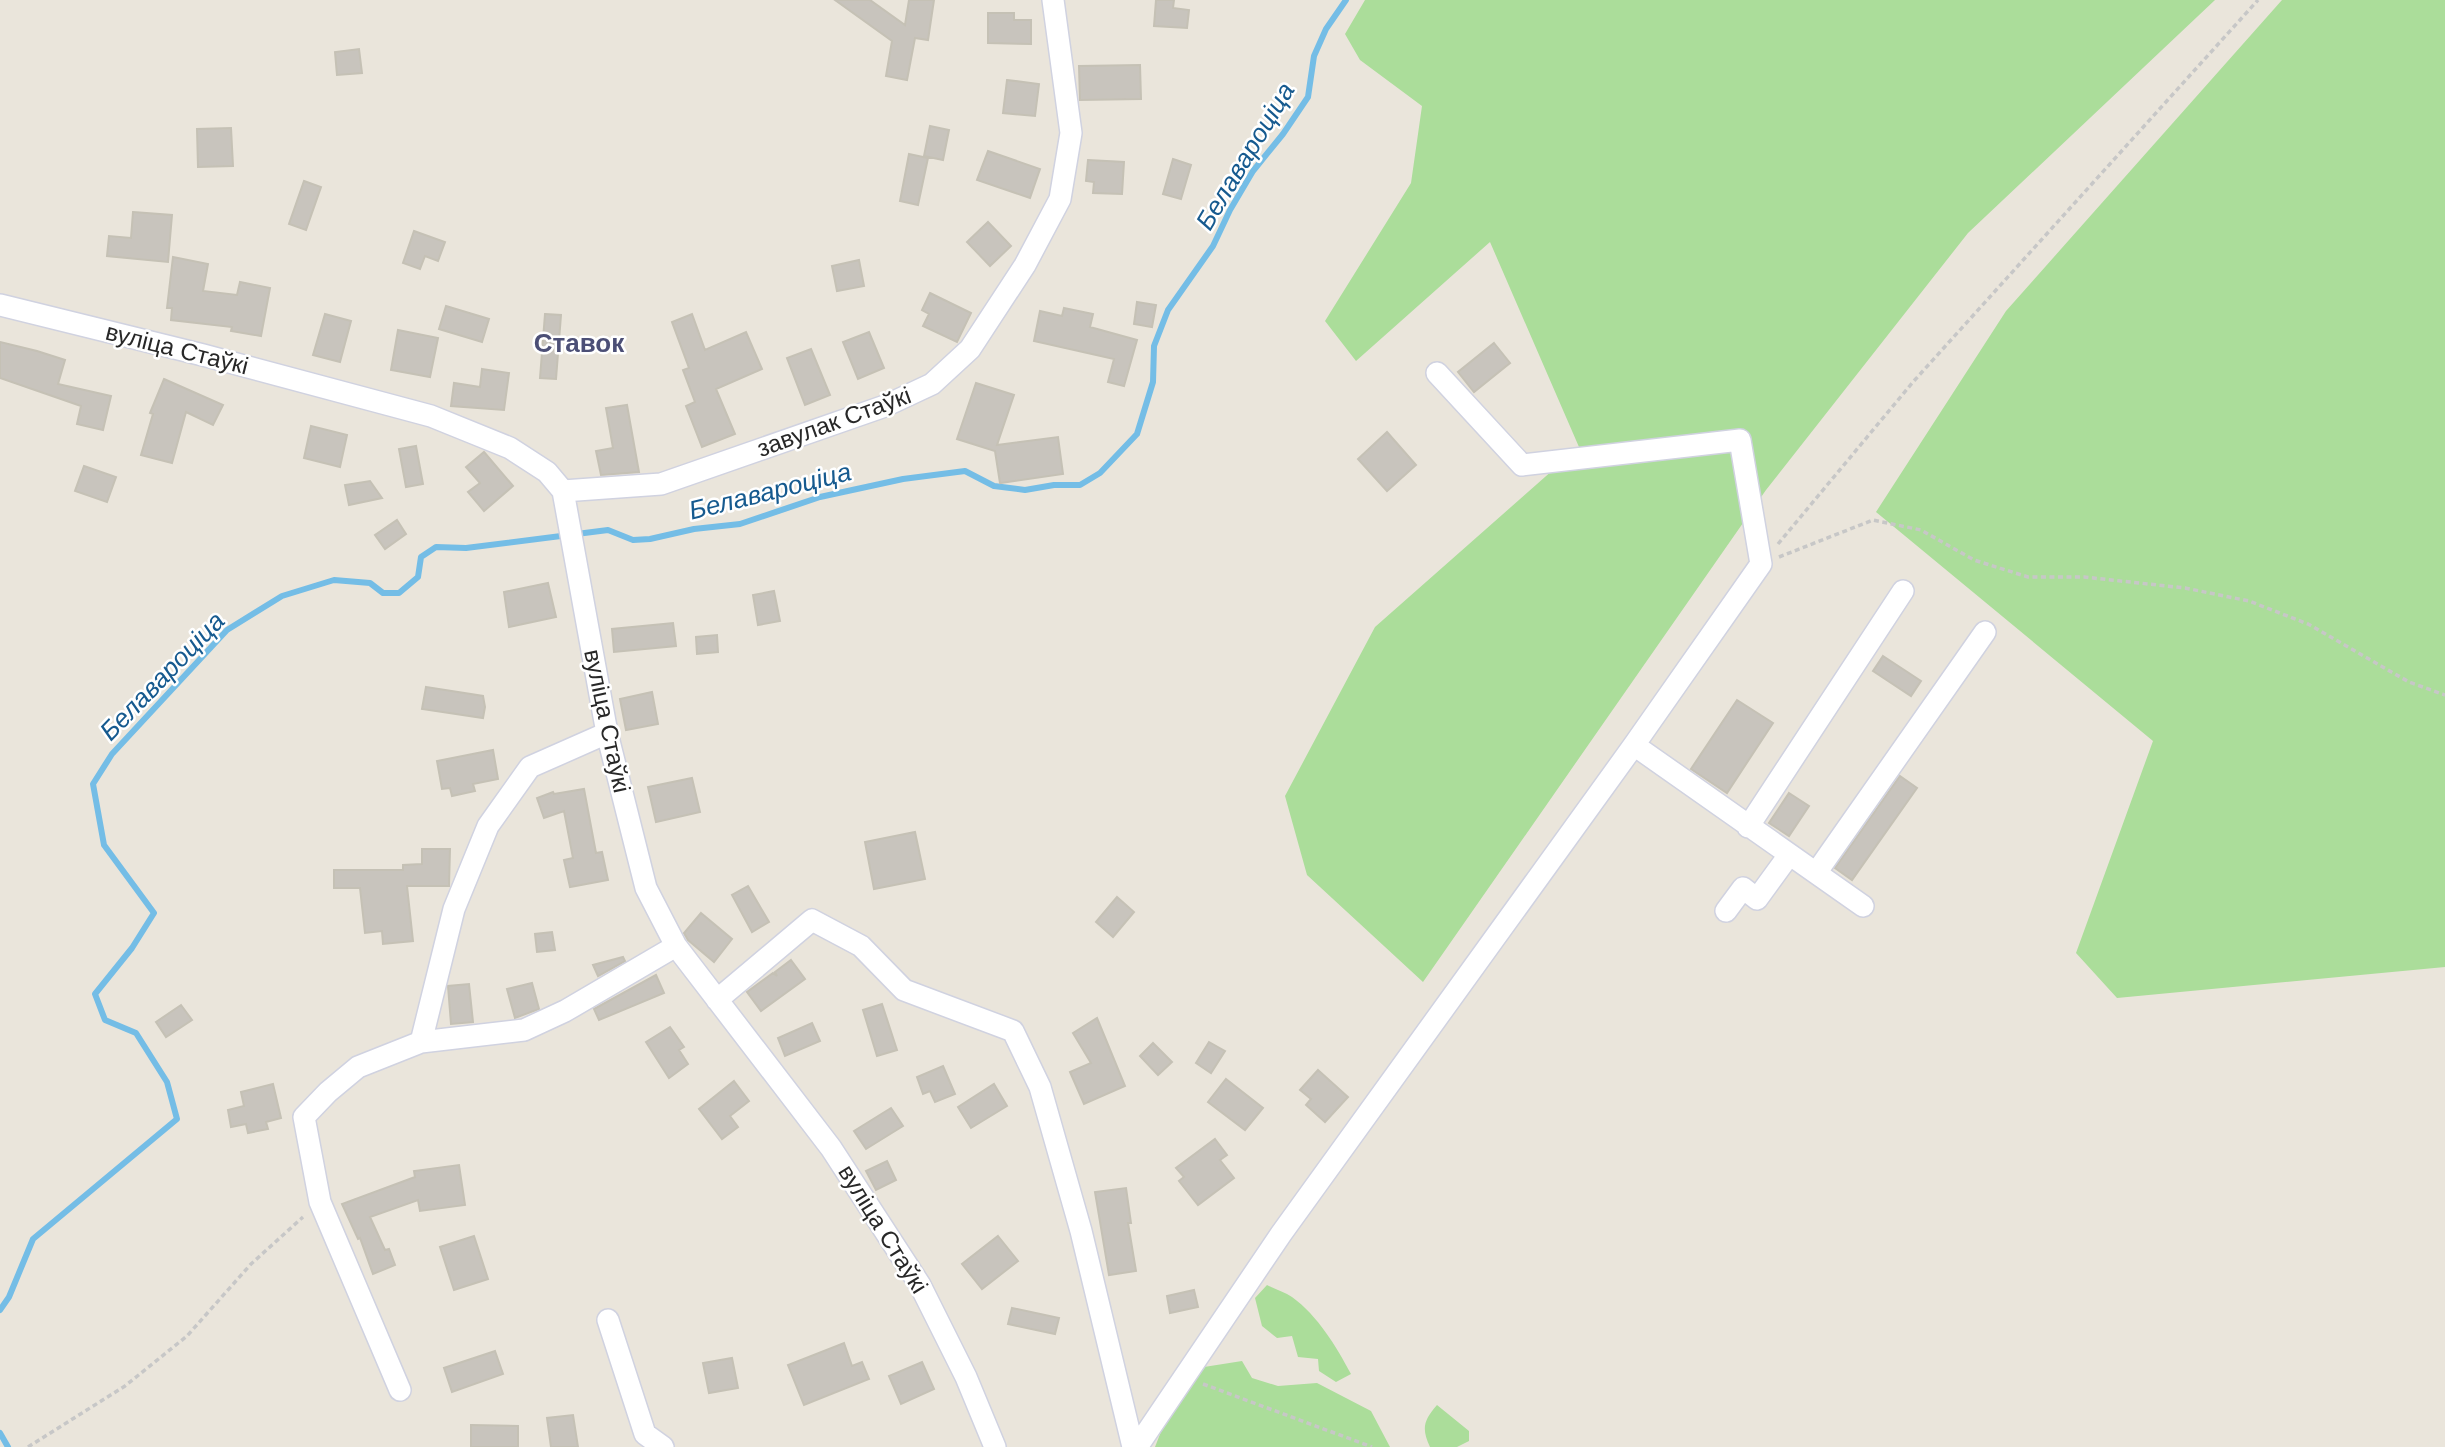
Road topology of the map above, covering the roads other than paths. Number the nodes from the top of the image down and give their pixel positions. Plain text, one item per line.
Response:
1 (1053, 0) edge
2 (0, 305) edge
3 (1437, 373) dead end
4 (564, 499) junction
5 (1903, 591) dead end
6 (1985, 632) dead end
7 (607, 733) junction
8 (1634, 745) junction
9 (1748, 827) junction
10 (1789, 855) junction
11 (1816, 873) junction
12 (1863, 906) dead end
13 (1726, 911) dead end
14 (676, 946) junction
15 (717, 1000) junction
16 (421, 1042) junction
17 (608, 1320) dead end
18 (400, 1390) dead end
19 (663, 1447) edge
20 (995, 1447) edge
21 (1135, 1447) edge

1 - 4 street, завулак Стаўкі
2 - 4 street, вуліца Стаўкі
3 - 8 street
4 - 7 street, вуліца Стаўкі
5 - 9 street
6 - 11 street
7 - 14 street, вуліца Стаўкі
7 - 16 street
8 - 9 street
8 - 21 street
9 - 10 street
10 - 11 street
10 - 13 street
11 - 12 street
14 - 15 street, вуліца Стаўкі
14 - 16 street
15 - 20 street, вуліца Стаўкі
15 - 21 street
16 - 18 street
17 - 19 street

